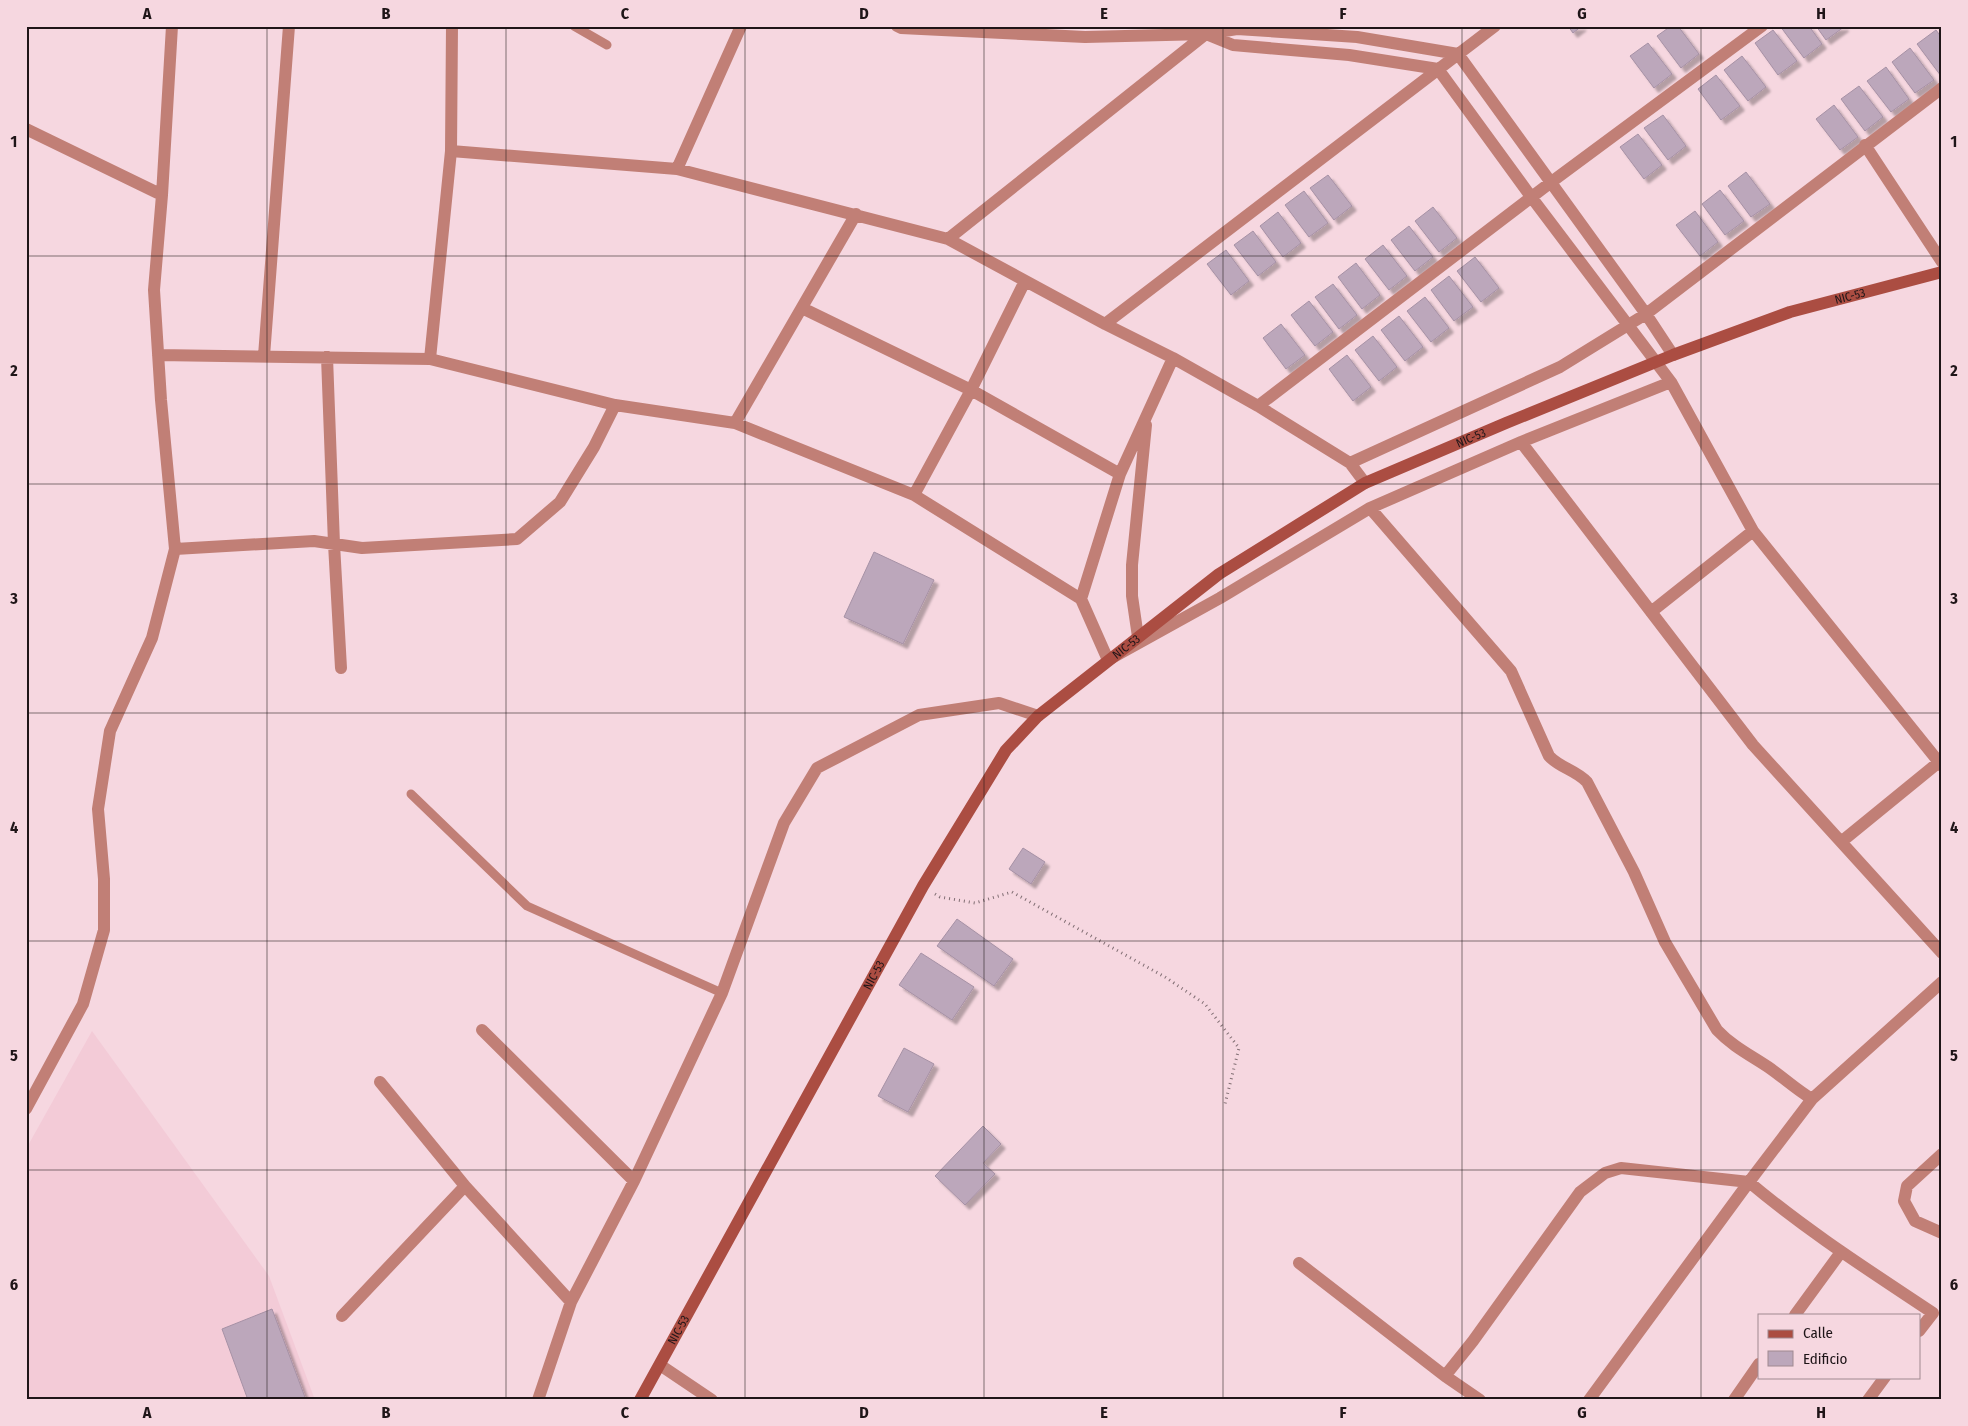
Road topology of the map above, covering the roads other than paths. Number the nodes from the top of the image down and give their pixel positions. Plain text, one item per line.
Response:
1 (172, 26) edge
2 (289, 26) edge
3 (452, 26) edge
4 (574, 26) edge
5 (742, 26) edge
6 (1218, 26) edge
7 (1495, 26) edge
8 (1762, 26) edge
9 (900, 27) edge
10 (1087, 32) edge
11 (1206, 34) junction
12 (1357, 37) junction
13 (607, 45) dead end
14 (1348, 54) junction
15 (1458, 54) junction
16 (1438, 68) junction
17 (1942, 88) edge
18 (26, 129) edge
19 (1865, 145) junction
20 (451, 151) junction
21 (677, 169) junction
22 (1550, 183) junction
23 (162, 194) junction
24 (1532, 198) junction
25 (856, 214) junction
26 (948, 239) junction
27 (1942, 262) edge
28 (1942, 272) edge
29 (1025, 281) junction
30 (802, 308) junction
31 (1646, 314) junction
32 (1105, 324) junction
33 (1628, 325) junction
34 (1673, 354) junction
35 (158, 355) junction
36 (264, 356) junction
37 (327, 357) junction
38 (1173, 358) junction
39 (430, 359) junction
40 (1655, 362) junction
41 (1671, 382) junction
42 (970, 390) junction
43 (615, 405) junction
44 (1258, 406) junction
45 (1147, 415) junction
46 (735, 423) junction
47 (1521, 442) junction
48 (1350, 463) junction
49 (1120, 474) junction
50 (1365, 483) junction
51 (914, 494) junction
52 (1370, 508) junction
53 (1753, 531) junction
54 (334, 544) junction
55 (175, 549) junction
56 (1081, 598) junction
57 (1651, 612) junction
58 (1138, 637) junction
59 (1108, 660) junction
60 (341, 668) dead end
61 (1038, 716) junction
62 (1940, 764) edge
63 (411, 794) dead end
64 (1841, 842) junction
65 (1942, 953) edge
66 (1942, 982) edge
67 (722, 993) junction
68 (482, 1030) dead end
69 (380, 1082) dead end
70 (1812, 1099) junction
71 (26, 1109) edge
72 (1942, 1154) edge
73 (634, 1181) junction
74 (1749, 1182) junction
75 (465, 1186) junction
76 (1942, 1233) edge
77 (1841, 1252) junction
78 (1299, 1263) dead end
79 (571, 1302) junction
80 (1796, 1314) edge
81 (342, 1316) dead end
82 (1920, 1330) edge
83 (660, 1365) junction
84 (1758, 1365) edge
85 (1445, 1376) junction
86 (1884, 1378) edge
87 (538, 1400) edge
88 (640, 1400) edge
89 (712, 1400) edge
90 (1480, 1400) edge
91 (1589, 1400) edge
92 (1734, 1400) edge
93 (1868, 1400) edge

1 - 23 street
2 - 36 street
3 - 20 street
4 - 13 lane
5 - 21 street
6 - 11 street
7 - 15 street
8 - 22 street
9 - 10 street
10 - 11 street
11 - 12 street
11 - 14 street
11 - 26 street
12 - 14 street
12 - 15 street
14 - 16 street
15 - 16 street
15 - 22 street
16 - 24 street
16 - 32 street
17 - 19 street
18 - 23 street
19 - 27 street
19 - 31 street
20 - 21 street
20 - 39 street
21 - 25 street
22 - 24 street
22 - 31 street
23 - 35 street
24 - 33 street
24 - 44 street
25 - 26 street
25 - 30 street
26 - 29 street
28 - 34 main road, NIC-53 / NIC-53
29 - 32 street
29 - 42 street
30 - 42 street
30 - 46 street
31 - 33 street
31 - 34 street
32 - 38 street
33 - 40 street
33 - 48 street
34 - 40 main road, NIC-53 / NIC-53
35 - 36 street
35 - 55 street
36 - 37 street
37 - 39 street
37 - 54 street
38 - 44 street
38 - 45 street
39 - 43 street
40 - 41 street
40 - 50 main road, NIC-53 / NIC-53
41 - 47 street
41 - 53 street
42 - 49 street
42 - 51 street
43 - 46 street
43 - 54 street
44 - 48 street
45 - 49 street
45 - 58 street
46 - 51 street
47 - 52 street
47 - 57 street
48 - 50 street
49 - 56 street
50 - 58 main road, NIC-53 / NIC-53
51 - 56 street
52 - 59 street
52 - 70 street
53 - 57 street
53 - 62 street
54 - 55 street
54 - 60 street
55 - 71 street
56 - 59 street
57 - 64 street
58 - 59 main road, NIC-53 / NIC-53
59 - 61 main road, NIC-53 / NIC-53
61 - 67 street
61 - 83 main road, NIC-53 / NIC-53
62 - 64 street
63 - 67 lane
64 - 65 street
66 - 70 street
67 - 73 street
68 - 73 street
69 - 75 street
70 - 74 street
72 - 76 street
73 - 79 street
74 - 77 street
74 - 85 street
74 - 91 street
75 - 79 street
75 - 81 street
77 - 80 street
77 - 82 street
78 - 85 street
79 - 87 street
83 - 88 main road, NIC-53 / NIC-53
83 - 89 street
84 - 92 street
85 - 90 street
86 - 93 street

